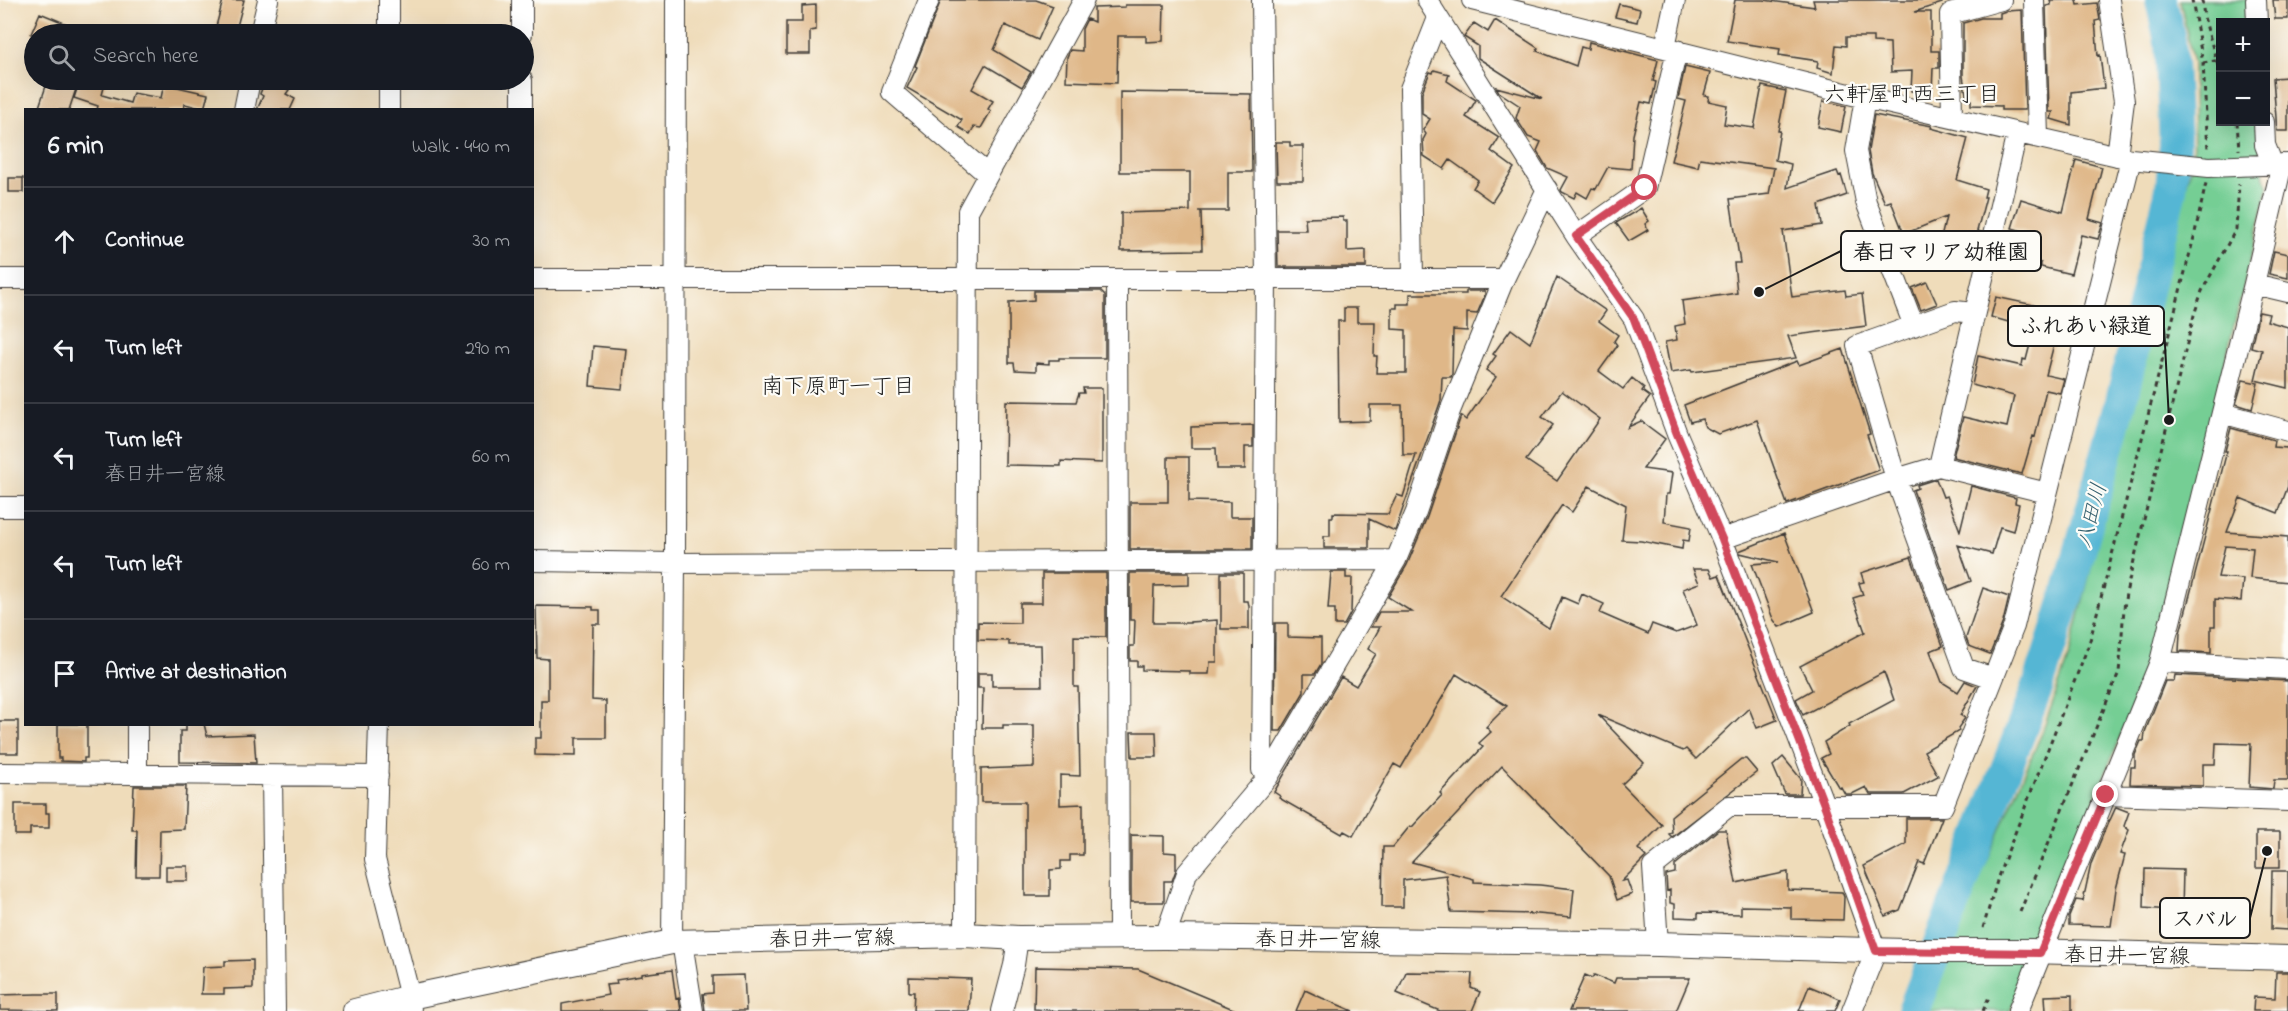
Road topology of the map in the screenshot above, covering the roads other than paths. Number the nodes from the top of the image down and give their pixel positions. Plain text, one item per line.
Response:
1 (268, 0) edge
2 (389, 0) edge
3 (522, 0) edge
4 (676, 0) edge
5 (929, 0) edge
6 (1084, 0) edge
7 (1262, 0) edge
8 (1427, 0) edge
9 (1472, 0) edge
10 (1675, 0) edge
11 (2001, 0) edge
12 (2034, 0) edge
13 (2109, 0) edge
14 (2256, 0) edge
15 (1515, 5) edge
16 (1438, 18) junction
17 (2257, 18) edge
18 (262, 24) edge
19 (389, 24) edge
20 (522, 24) edge
21 (1671, 49) junction
22 (248, 90) edge
23 (389, 90) edge
24 (522, 90) edge
25 (1865, 98) junction
26 (244, 108) edge
27 (389, 108) edge
28 (522, 108) edge
29 (1952, 118) junction
30 (2264, 126) edge
31 (2017, 133) junction
32 (2038, 137) junction
33 (2124, 157) junction
34 (2281, 164) edge
35 (987, 174) junction
36 (1547, 189) junction
37 (1576, 236) junction
38 (1266, 278) junction
39 (0, 279) edge
40 (24, 279) edge
41 (534, 279) edge
42 (968, 279) junction
43 (1117, 279) junction
44 (1413, 279) junction
45 (1504, 279) junction
46 (675, 280) junction
47 (2254, 284) junction
48 (2288, 292) edge
49 (1974, 313) junction
50 (1914, 326) junction
51 (2222, 413) junction
52 (2288, 431) edge
53 (1939, 466) junction
54 (1896, 479) junction
55 (2047, 493) junction
56 (0, 507) edge
57 (24, 507) edge
58 (1722, 539) junction
59 (1117, 560) junction
60 (1396, 560) junction
61 (534, 561) edge
62 (1263, 561) junction
63 (968, 562) junction
64 (675, 563) junction
65 (2160, 662) junction
66 (2288, 669) edge
67 (1993, 678) junction
68 (138, 726) edge
69 (379, 726) edge
70 (0, 772) edge
71 (137, 774) junction
72 (272, 776) junction
73 (378, 776) junction
74 (1268, 777) junction
75 (2106, 795) junction
76 (2288, 801) edge
77 (1825, 807) junction
78 (965, 935) junction
79 (1119, 937) junction
80 (1165, 937) junction
81 (1018, 938) junction
82 (677, 942) junction
83 (1658, 944) junction
84 (1876, 951) junction
85 (2035, 952) junction
86 (2288, 957) edge
87 (410, 1004) edge
88 (275, 1011) edge
89 (355, 1011) edge
90 (693, 1011) edge
91 (1002, 1011) edge
92 (1852, 1011) edge
93 (2018, 1011) edge

1 - 18 street
2 - 19 street
3 - 20 street
4 - 46 street
5 - 35 street
6 - 35 street
7 - 38 street
8 - 16 street
9 - 15 street
10 - 21 street
11 - 29 street
12 - 32 street
13 - 33 street
14 - 17 street
15 - 21 street
16 - 36 street
16 - 44 street
21 - 25 street
21 - 37 street
22 - 26 street
23 - 27 street
24 - 28 street
25 - 29 street
25 - 50 street
29 - 31 street
30 - 34 street
31 - 32 street
31 - 49 street
32 - 33 street
33 - 34 street
33 - 55 street
34 - 47 street
35 - 42 street
36 - 37 street
36 - 45 street
37 - 58 street
38 - 43 street
38 - 44 street
38 - 62 street
39 - 40 street
41 - 46 street
42 - 43 street
42 - 46 street
42 - 63 street
43 - 59 street
44 - 45 street
45 - 60 street
46 - 64 street
47 - 48 street
47 - 51 street
49 - 50 street
49 - 53 street
50 - 54 street
51 - 52 street
51 - 65 street
53 - 54 street
53 - 55 street
54 - 58 street
54 - 67 street
55 - 67 street
56 - 57 street
58 - 77 street
59 - 62 street
59 - 63 street
59 - 79 street
60 - 62 street
60 - 74 street
61 - 64 street
62 - 74 street
63 - 64 street
63 - 78 street
64 - 82 street
65 - 66 street
65 - 75 street
67 - 77 street
68 - 71 street
69 - 73 street
70 - 71 street
71 - 72 street
72 - 73 street
72 - 88 street
73 - 87 street
74 - 80 street
75 - 76 street
75 - 85 street
77 - 83 street
77 - 84 street
78 - 81 main road, 春日井一宮線
78 - 82 main road, 春日井一宮線
79 - 80 main road, 春日井一宮線
79 - 81 main road, 春日井一宮線
80 - 83 main road, 春日井一宮線
81 - 91 street
82 - 87 main road, 春日井一宮線
82 - 90 street
83 - 84 main road, 春日井一宮線
84 - 85 main road, 春日井一宮線, bridge
84 - 92 street
85 - 86 main road, 春日井一宮線
85 - 93 street
87 - 89 main road, 春日井一宮線

